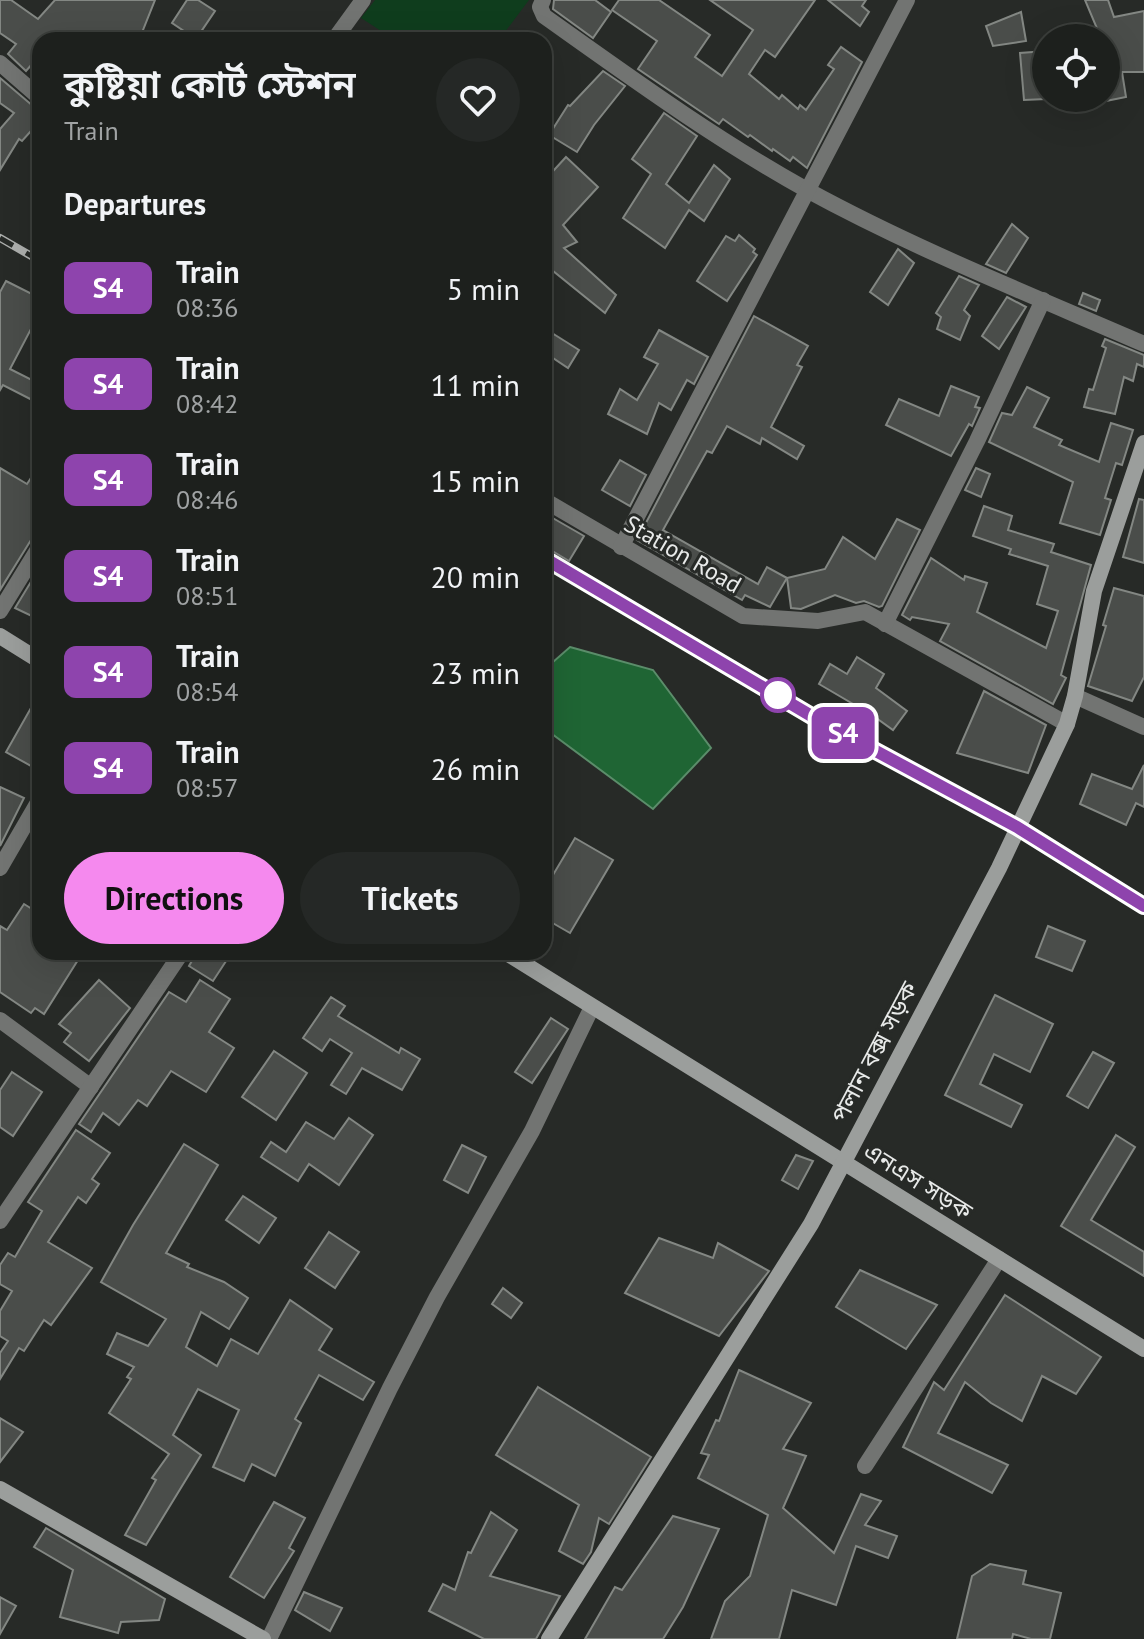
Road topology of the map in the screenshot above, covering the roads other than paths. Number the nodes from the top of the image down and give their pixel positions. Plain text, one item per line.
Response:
1 (363, 0) edge
2 (543, 0) edge
3 (907, 0) edge
4 (340, 32) edge
5 (0, 63) edge
6 (32, 91) edge
7 (810, 191) junction
8 (1043, 300) junction
9 (1144, 344) edge
10 (1144, 443) edge
11 (552, 505) edge
12 (621, 547) junction
13 (32, 559) edge
14 (0, 611) edge
15 (885, 624) junction
16 (0, 636) edge
17 (32, 656) edge
18 (1075, 696) junction
19 (1067, 724) junction
20 (1144, 727) edge
21 (32, 813) edge
22 (0, 868) edge
23 (177, 960) edge
24 (518, 960) edge
25 (592, 1007) junction
26 (0, 1020) edge
27 (91, 1087) junction
28 (843, 1162) junction
29 (0, 1221) edge
30 (999, 1259) junction
31 (1144, 1349) edge
32 (865, 1466) dead end
33 (0, 1489) edge
34 (263, 1639) edge
35 (269, 1639) edge
36 (549, 1639) edge

1 - 4 street
2 - 7 street
3 - 7 street
5 - 6 street
7 - 8 street
7 - 12 street
8 - 9 street
8 - 15 street
10 - 18 main road, পলান বক্স সড়ক
11 - 12 street, Station Road
12 - 15 street, Station Road
13 - 14 street
15 - 19 street, Station Road
16 - 17 main road
18 - 19 main road, পলান বক্স সড়ক
18 - 20 street
19 - 28 main road, পলান বক্স সড়ক
21 - 22 street
23 - 27 street
24 - 25 main road, এনএস সড়ক
25 - 28 main road, এনএস সড়ক
25 - 35 street
26 - 27 street
27 - 29 street
28 - 30 main road, এনএস সড়ক
28 - 36 main road, পলান বক্স সড়ক
30 - 31 main road, এনএস সড়ক
30 - 32 street
33 - 34 main road

